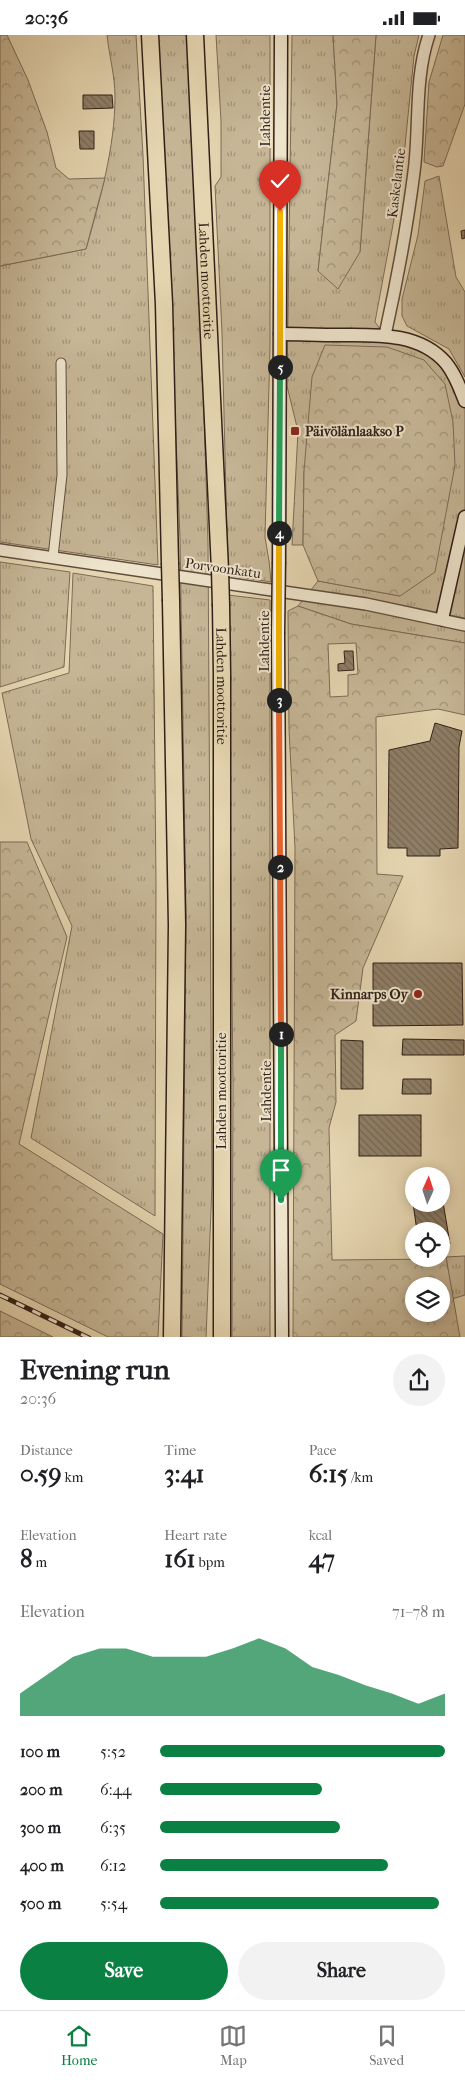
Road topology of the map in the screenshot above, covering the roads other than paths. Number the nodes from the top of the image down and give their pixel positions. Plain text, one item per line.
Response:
1 (150, 35) edge
2 (195, 35) edge
3 (281, 35) edge
4 (429, 35) edge
5 (280, 334) junction
6 (385, 335) junction
7 (61, 363) dead end
8 (465, 401) edge
9 (465, 517) edge
10 (0, 550) edge
11 (53, 557) junction
12 (442, 619) junction
13 (465, 625) edge
14 (172, 1332) edge
15 (222, 1333) edge
16 (282, 1337) edge

1 - 14 highway, bridge
2 - 15 highway, Lahden moottoritie, bridge
3 - 5 main road, Lahdentie
4 - 6 street, Kaskelantie
5 - 6 main road
5 - 16 main road, Lahdentie, bridge
6 - 8 main road
7 - 11 street
9 - 12 main road
10 - 11 street, Porvoonkatu
11 - 12 street, Porvoonkatu
12 - 13 street, Porvoonkatu

